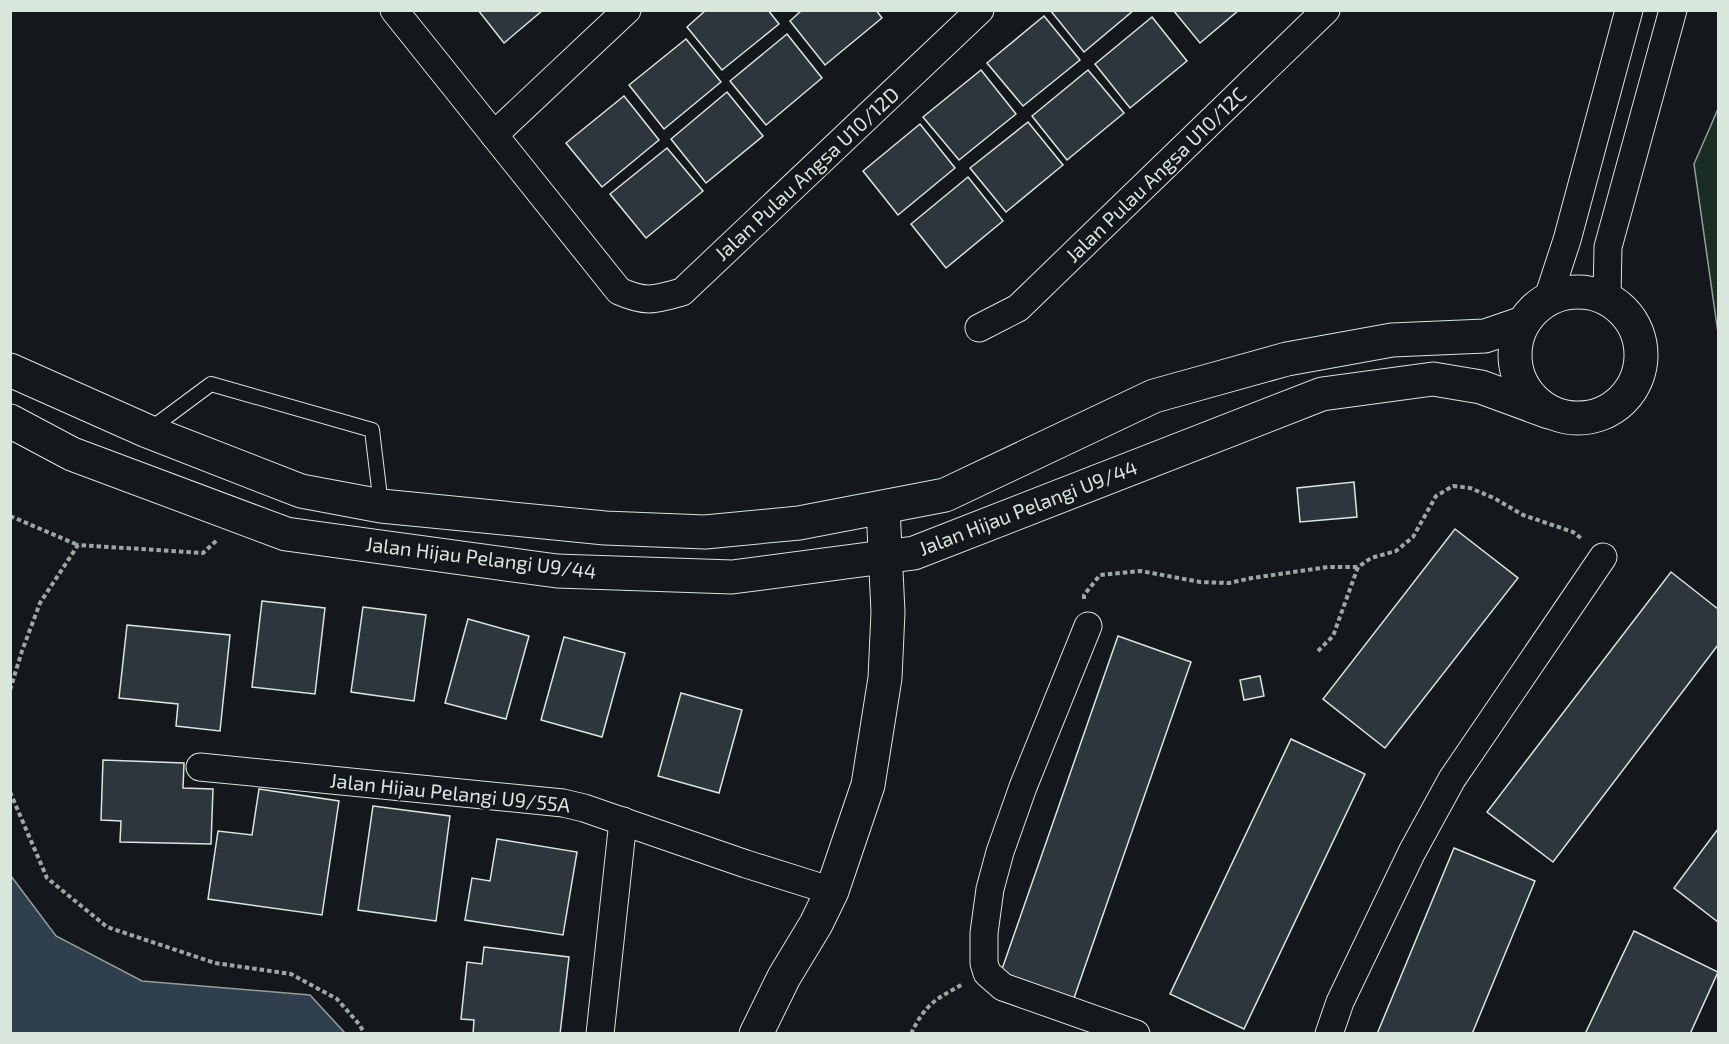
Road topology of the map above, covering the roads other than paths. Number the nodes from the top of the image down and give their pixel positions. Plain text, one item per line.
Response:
1 (394, 10) edge
2 (627, 10) edge
3 (980, 10) edge
4 (1326, 10) edge
5 (1629, 10) edge
6 (1673, 10) edge
7 (494, 135) junction
8 (1548, 298) junction
9 (1607, 298) junction
10 (1523, 323) junction
11 (979, 328) dead end
12 (10, 370) edge
13 (1549, 412) junction
14 (10, 421) edge
15 (147, 431) junction
16 (381, 506) junction
17 (884, 508) junction
18 (886, 556) junction
19 (1603, 557) road end
20 (1088, 626) road end
21 (200, 767) dead end
22 (623, 821) junction
23 (832, 891) junction
24 (600, 1034) edge
25 (756, 1034) edge
26 (1136, 1034) edge
27 (1329, 1034) edge

1 - 7 street
2 - 7 street
3 - 7 street, Jalan Pulau Angsa U10/12D
4 - 11 street, Jalan Pulau Angsa U10/12C
5 - 8 street
6 - 9 street
8 - 9 street
8 - 10 street
9 - 13 street
10 - 13 street
10 - 17 street, Jalan Hijau Pelangi U9/44
12 - 15 street, Jalan Hijau Pelangi U9/44
13 - 18 street, Jalan Hijau Pelangi U9/44
14 - 18 street, Jalan Hijau Pelangi U9/44
15 - 16 street, Jalan Hijau Pelangi U9/44
15 - 16 lane
16 - 17 street, Jalan Hijau Pelangi U9/44
17 - 18 street
18 - 23 street
19 - 27 street
20 - 26 street
21 - 22 street, Jalan Hijau Pelangi U9/55A
22 - 23 street, Jalan Hijau Pelangi U9/55A
22 - 24 street
23 - 25 street

